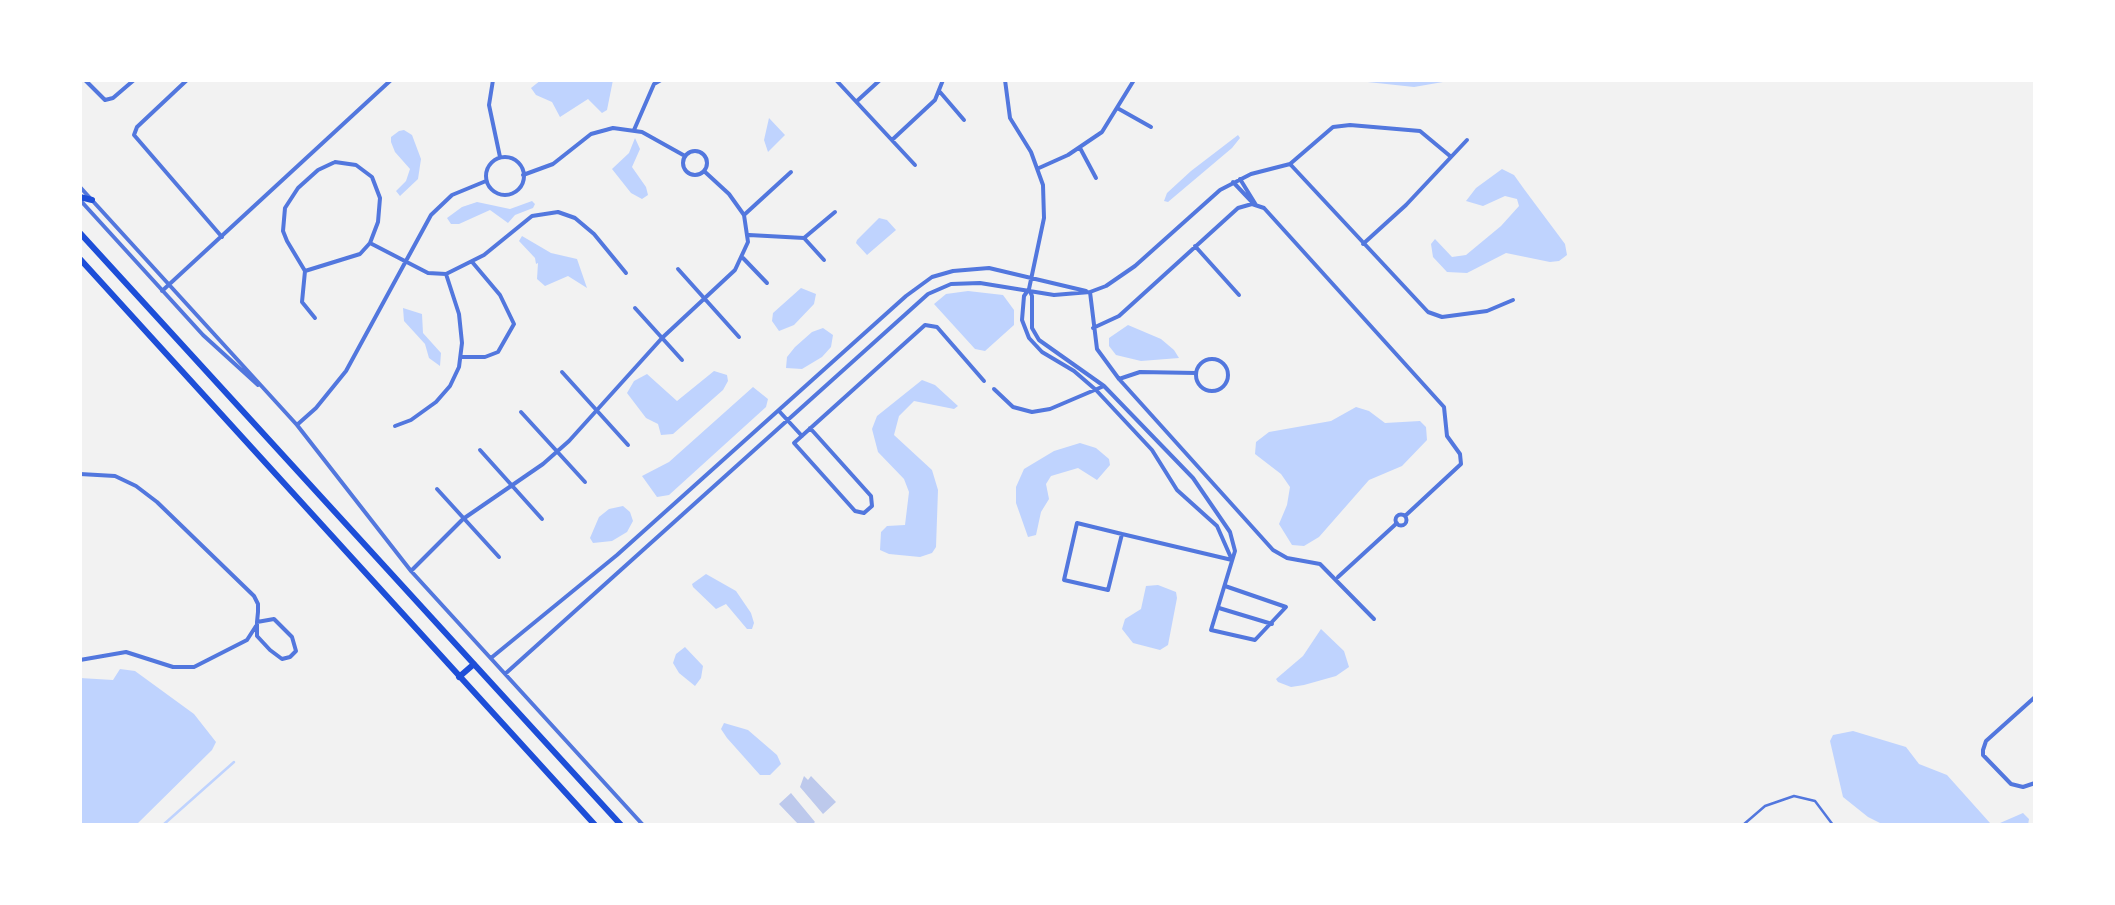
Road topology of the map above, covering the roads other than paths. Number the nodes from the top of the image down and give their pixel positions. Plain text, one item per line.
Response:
1 (85, 80) edge
2 (134, 80) edge
3 (186, 80) edge
4 (391, 80) edge
5 (493, 80) edge
6 (661, 80) edge
7 (836, 80) edge
8 (880, 80) edge
9 (943, 80) edge
10 (1005, 80) edge
11 (1134, 80) edge
12 (940, 92) junction
13 (856, 102) junction
14 (1120, 108) junction
15 (964, 120) dead end
16 (1151, 126) dead end
17 (634, 130) junction
18 (892, 140) junction
19 (1466, 140) dead end
20 (1080, 148) junction
21 (686, 156) junction
22 (1450, 156) junction
23 (500, 157) junction
24 (1290, 164) junction
25 (915, 165) dead end
26 (1039, 168) junction
27 (704, 171) junction
28 (791, 172) dead end
29 (523, 174) junction
30 (1096, 178) dead end
31 (1239, 179) junction
32 (486, 181) junction
33 (1232, 182) junction
34 (80, 187) edge
35 (80, 199) edge
36 (92, 200) junction
37 (1256, 205) junction
38 (835, 212) dead end
39 (744, 215) junction
40 (80, 233) edge
41 (748, 236) junction
42 (222, 238) junction
43 (804, 238) junction
44 (370, 243) junction
45 (1362, 244) junction
46 (1195, 246) junction
47 (743, 258) junction
48 (80, 259) edge
49 (824, 260) dead end
50 (406, 261) junction
51 (472, 262) junction
52 (678, 270) dead end
53 (306, 271) junction
54 (626, 273) dead end
55 (446, 274) junction
56 (1032, 278) junction
57 (767, 283) dead end
58 (170, 284) junction
59 (1029, 289) junction
60 (162, 290) junction
61 (1090, 292) junction
62 (1239, 294) dead end
63 (906, 296) junction
64 (704, 298) junction
65 (1513, 300) dead end
66 (914, 305) junction
67 (635, 308) dead end
68 (315, 318) dead end
69 (1093, 328) junction
70 (739, 337) dead end
71 (662, 338) junction
72 (461, 357) junction
73 (682, 360) dead end
74 (562, 372) dead end
75 (1196, 373) junction
76 (1119, 378) junction
77 (984, 381) dead end
78 (1104, 386) junction
79 (994, 389) dead end
80 (1096, 390) junction
81 (272, 398) junction
82 (597, 411) junction
83 (779, 411) junction
84 (522, 412) dead end
85 (787, 420) junction
86 (297, 425) junction
87 (395, 426) dead end
88 (810, 428) junction
89 (802, 436) junction
90 (628, 445) dead end
91 (480, 450) dead end
92 (558, 452) junction
93 (80, 474) edge
94 (585, 482) dead end
95 (511, 485) junction
96 (436, 489) dead end
97 (1205, 495) junction
98 (1195, 504) junction
99 (463, 518) junction
100 (542, 519) dead end
101 (1122, 534) junction
102 (499, 556) dead end
103 (1232, 560) junction
104 (412, 572) junction
105 (1336, 579) junction
106 (1225, 586) junction
107 (1218, 607) junction
108 (1374, 619) dead end
109 (257, 622) junction
110 (1272, 624) junction
111 (491, 658) junction
112 (80, 660) edge
113 (474, 664) junction
114 (505, 674) junction
115 (459, 676) junction
116 (2035, 697) edge
117 (2035, 783) edge
118 (595, 825) edge
119 (620, 825) edge
120 (644, 825) edge
121 (1743, 825) edge
122 (1833, 825) edge

1 - 2 street
3 - 42 street
4 - 42 street
5 - 23 street
6 - 17 street
7 - 13 street
8 - 13 street
9 - 12 street
10 - 26 street
11 - 14 street
12 - 15 street
12 - 18 street
13 - 18 street
14 - 16 street
14 - 20 street
17 - 21 street
17 - 29 street
18 - 25 street
19 - 22 street
20 - 26 street
20 - 30 street
21 - 27 street
21 - 27 street
22 - 24 street
22 - 45 street
23 - 29 street
23 - 32 street
24 - 31 street
24 - 45 street
26 - 56 street
27 - 39 street
28 - 39 street
29 - 32 street
31 - 33 street
31 - 37 street
32 - 50 street
33 - 37 street
33 - 61 street
34 - 36 street
35 - 36 highway
35 - 60 street
36 - 58 street
37 - 46 street
37 - 105 street
38 - 43 street
39 - 41 street
40 - 113 highway
41 - 43 street
41 - 47 street
42 - 58 street
43 - 49 street
44 - 50 street
44 - 53 street
44 - 53 street
45 - 65 street
46 - 62 street
46 - 69 street
47 - 57 street
47 - 64 street
48 - 115 highway
50 - 55 street
50 - 86 street
51 - 54 street
51 - 55 street
51 - 72 street
52 - 64 street
53 - 68 street
55 - 72 street
56 - 59 street
56 - 61 street
56 - 63 street
58 - 60 street
58 - 81 street
59 - 61 street
59 - 66 street
59 - 78 street
59 - 80 street
60 - 81 street
61 - 69 street
63 - 66 street
63 - 83 street
64 - 70 street
64 - 71 street
66 - 85 street
67 - 71 street
69 - 76 street
71 - 73 street
71 - 82 street
72 - 87 street
74 - 82 street
75 - 75 street
75 - 76 street
76 - 105 street
77 - 88 street
78 - 80 street
78 - 97 street
79 - 80 street
80 - 98 street
81 - 86 street
82 - 90 street
82 - 92 street
83 - 85 street
83 - 111 street
84 - 92 street
85 - 89 street
85 - 114 street
86 - 104 street
88 - 89 street
88 - 89 street
91 - 95 street
92 - 94 street
92 - 95 street
93 - 109 street
95 - 99 street
95 - 100 street
96 - 99 street
97 - 98 street
97 - 103 street
98 - 103 street
99 - 102 street
99 - 104 street
101 - 101 street
101 - 103 street
103 - 106 street
104 - 111 street
105 - 108 street
106 - 107 street
106 - 110 street
107 - 110 street
107 - 110 street
109 - 109 street
109 - 112 street
111 - 114 street
113 - 115 highway
113 - 119 highway
114 - 120 street
115 - 118 highway
116 - 117 street
121 - 122 lane

